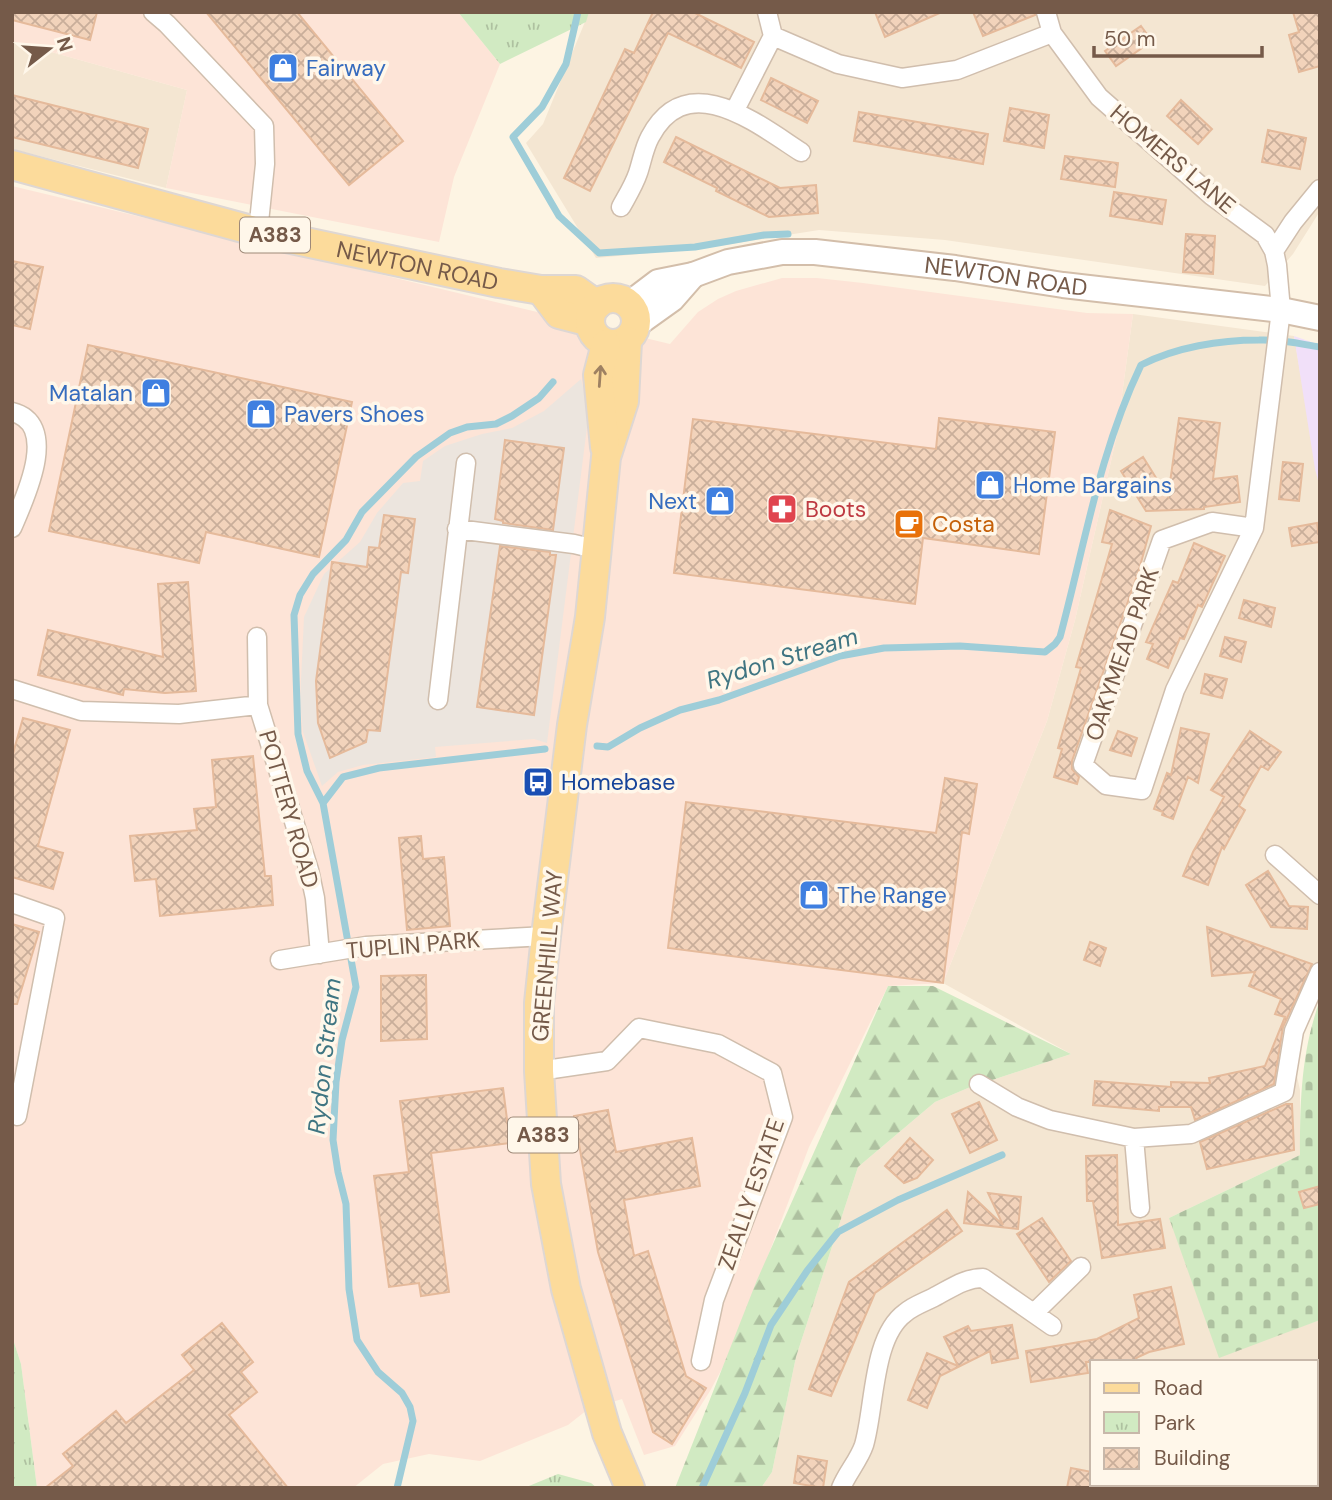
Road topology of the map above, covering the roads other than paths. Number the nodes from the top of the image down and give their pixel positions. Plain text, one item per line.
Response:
1 (153, 12) edge
2 (767, 12) edge
3 (1046, 12) edge
4 (1052, 33) junction
5 (773, 36) junction
6 (735, 110) junction
7 (801, 152) dead end
8 (12, 165) edge
9 (1320, 189) edge
10 (621, 207) dead end
11 (258, 232) junction
12 (1274, 251) junction
13 (1320, 318) edge
14 (1280, 320) junction
15 (614, 323) junction
16 (12, 412) edge
17 (466, 463) dead end
18 (12, 528) edge
19 (1254, 528) junction
20 (457, 529) junction
21 (595, 549) junction
22 (257, 637) dead end
23 (12, 689) edge
24 (438, 700) dead end
25 (258, 705) junction
26 (1275, 855) dead end
27 (1320, 895) edge
28 (12, 903) edge
29 (546, 936) junction
30 (320, 954) junction
31 (280, 960) dead end
32 (1320, 972) edge
33 (539, 1071) junction
34 (979, 1084) dead end
35 (17, 1116) dead end
36 (1134, 1138) junction
37 (1140, 1208) dead end
38 (1081, 1267) dead end
39 (1034, 1313) junction
40 (1052, 1326) dead end
41 (701, 1361) dead end
42 (630, 1488) edge
43 (841, 1488) edge

1 - 11 street
2 - 5 street
3 - 4 street, HOMERS LANE
4 - 5 street
4 - 12 street, HOMERS LANE
5 - 6 street
6 - 7 street
6 - 10 street
8 - 11 main road, NEWTON ROAD / A383
9 - 12 street
11 - 15 main road, NEWTON ROAD / A383
12 - 14 street
13 - 14 main road, NEWTON ROAD
14 - 15 main road, NEWTON ROAD
14 - 19 street, OAKYMEAD PARK
15 - 21 main road, GREENHILL WAY / A383
16 - 18 street
17 - 20 street
19 - 19 street, OAKYMEAD PARK
20 - 21 street
20 - 24 street
21 - 29 main road, GREENHILL WAY / A383
22 - 25 street, POTTERY ROAD
23 - 25 street, POTTERY ROAD
25 - 30 street, POTTERY ROAD
26 - 27 street
28 - 35 street
29 - 30 street, TUPLIN PARK
29 - 33 main road, GREENHILL WAY / A383
30 - 31 street, TUPLIN PARK
32 - 36 street
33 - 41 street, ZEALLY ESTATE
33 - 42 main road, GREENHILL WAY / A383
34 - 36 street
36 - 37 street
38 - 39 street
39 - 40 street
39 - 43 street

